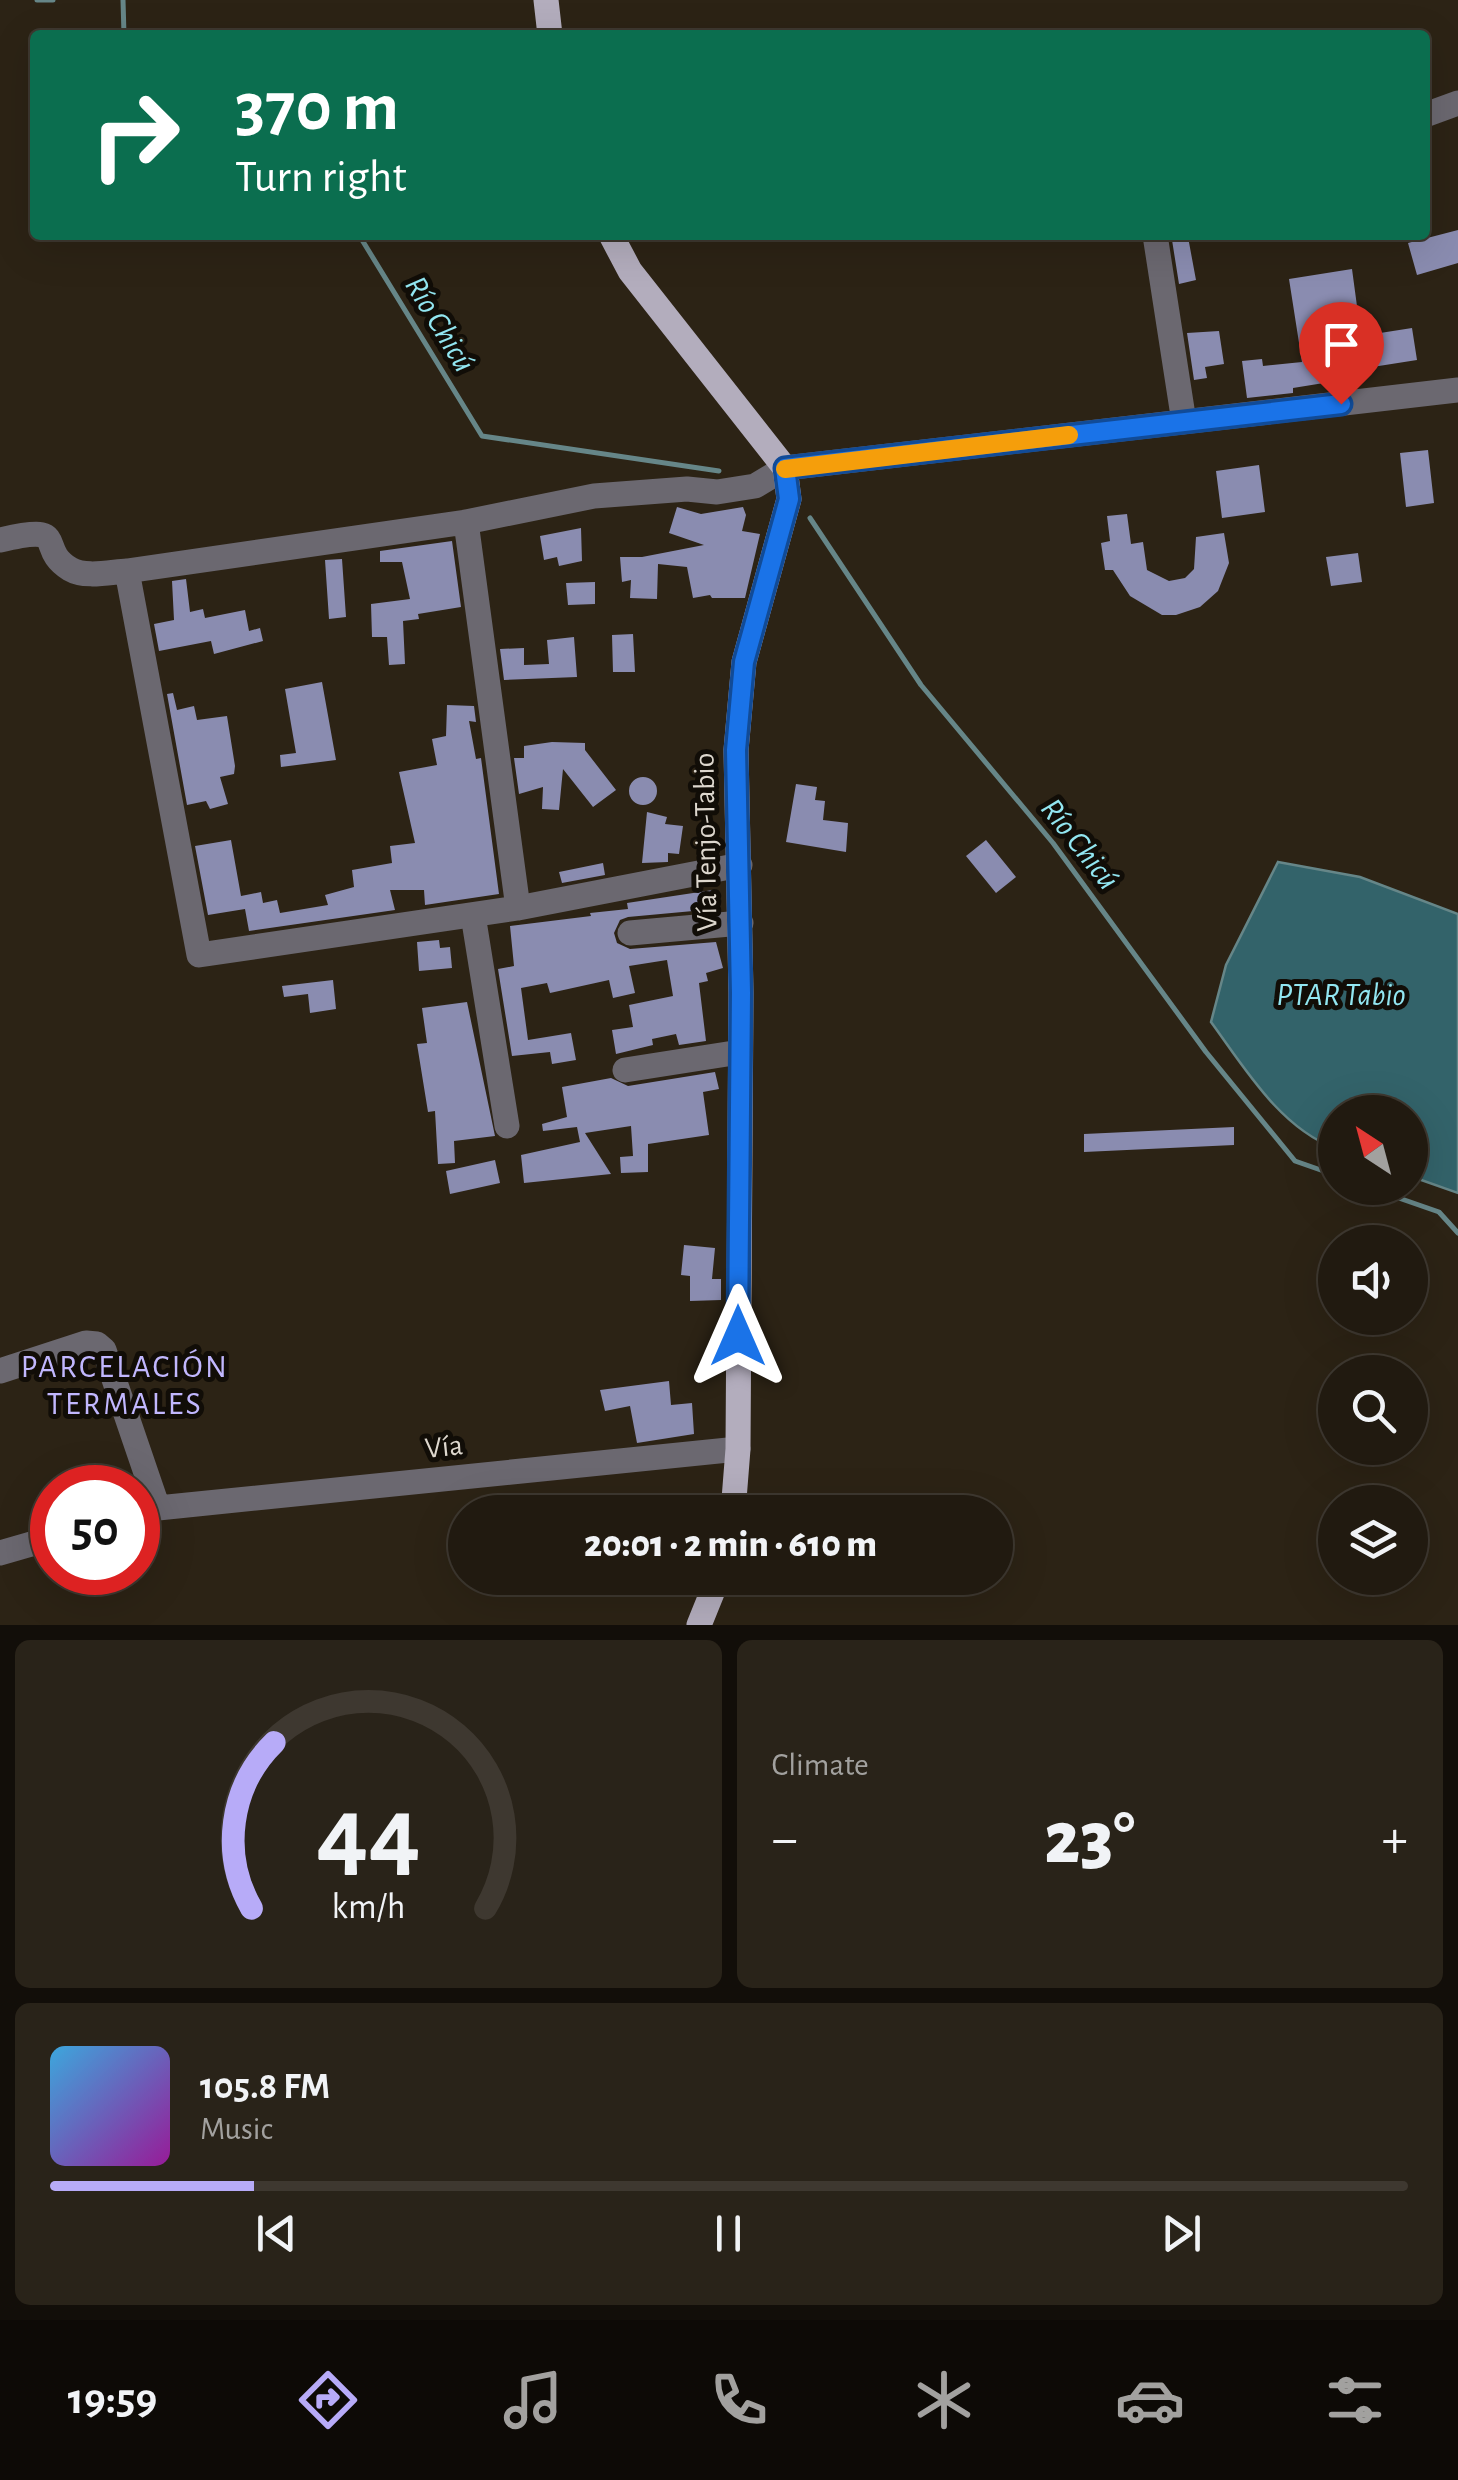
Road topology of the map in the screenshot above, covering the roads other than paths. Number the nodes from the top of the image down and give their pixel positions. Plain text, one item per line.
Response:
1 (546, 0) edge
2 (549, 30) edge
3 (1458, 103) edge
4 (1430, 113) edge
5 (613, 240) edge
6 (1156, 240) edge
7 (1458, 390) edge
8 (1184, 422) junction
9 (785, 468) junction
10 (466, 522) junction
11 (0, 540) edge
12 (127, 571) junction
13 (740, 865) junction
14 (518, 908) junction
15 (473, 915) junction
16 (740, 923) junction
17 (630, 933) dead end
18 (740, 1052) junction
19 (625, 1070) dead end
20 (507, 1126) dead end
21 (0, 1371) edge
22 (738, 1448) junction
23 (135, 1465) edge
24 (735, 1495) edge
25 (160, 1510) edge
26 (30, 1544) edge
27 (0, 1553) edge
28 (711, 1595) edge
29 (700, 1625) edge

1 - 2 main road
3 - 4 street
5 - 9 main road
6 - 8 street
7 - 8 street
8 - 9 street
9 - 10 street
9 - 13 main road, Vía Tenjo-Tabio
10 - 12 street
10 - 14 street
11 - 12 street
12 - 15 street
13 - 14 street
13 - 16 main road, Vía Tenjo-Tabio
14 - 15 street
15 - 20 street
16 - 17 street
16 - 18 main road, Vía Tenjo-Tabio
18 - 19 street
18 - 22 main road, Vía Tenjo-Tabio
21 - 23 street, Vía
22 - 24 main road, Vía Tenjo-Tabio
22 - 25 street, Vía
26 - 27 street
28 - 29 main road

